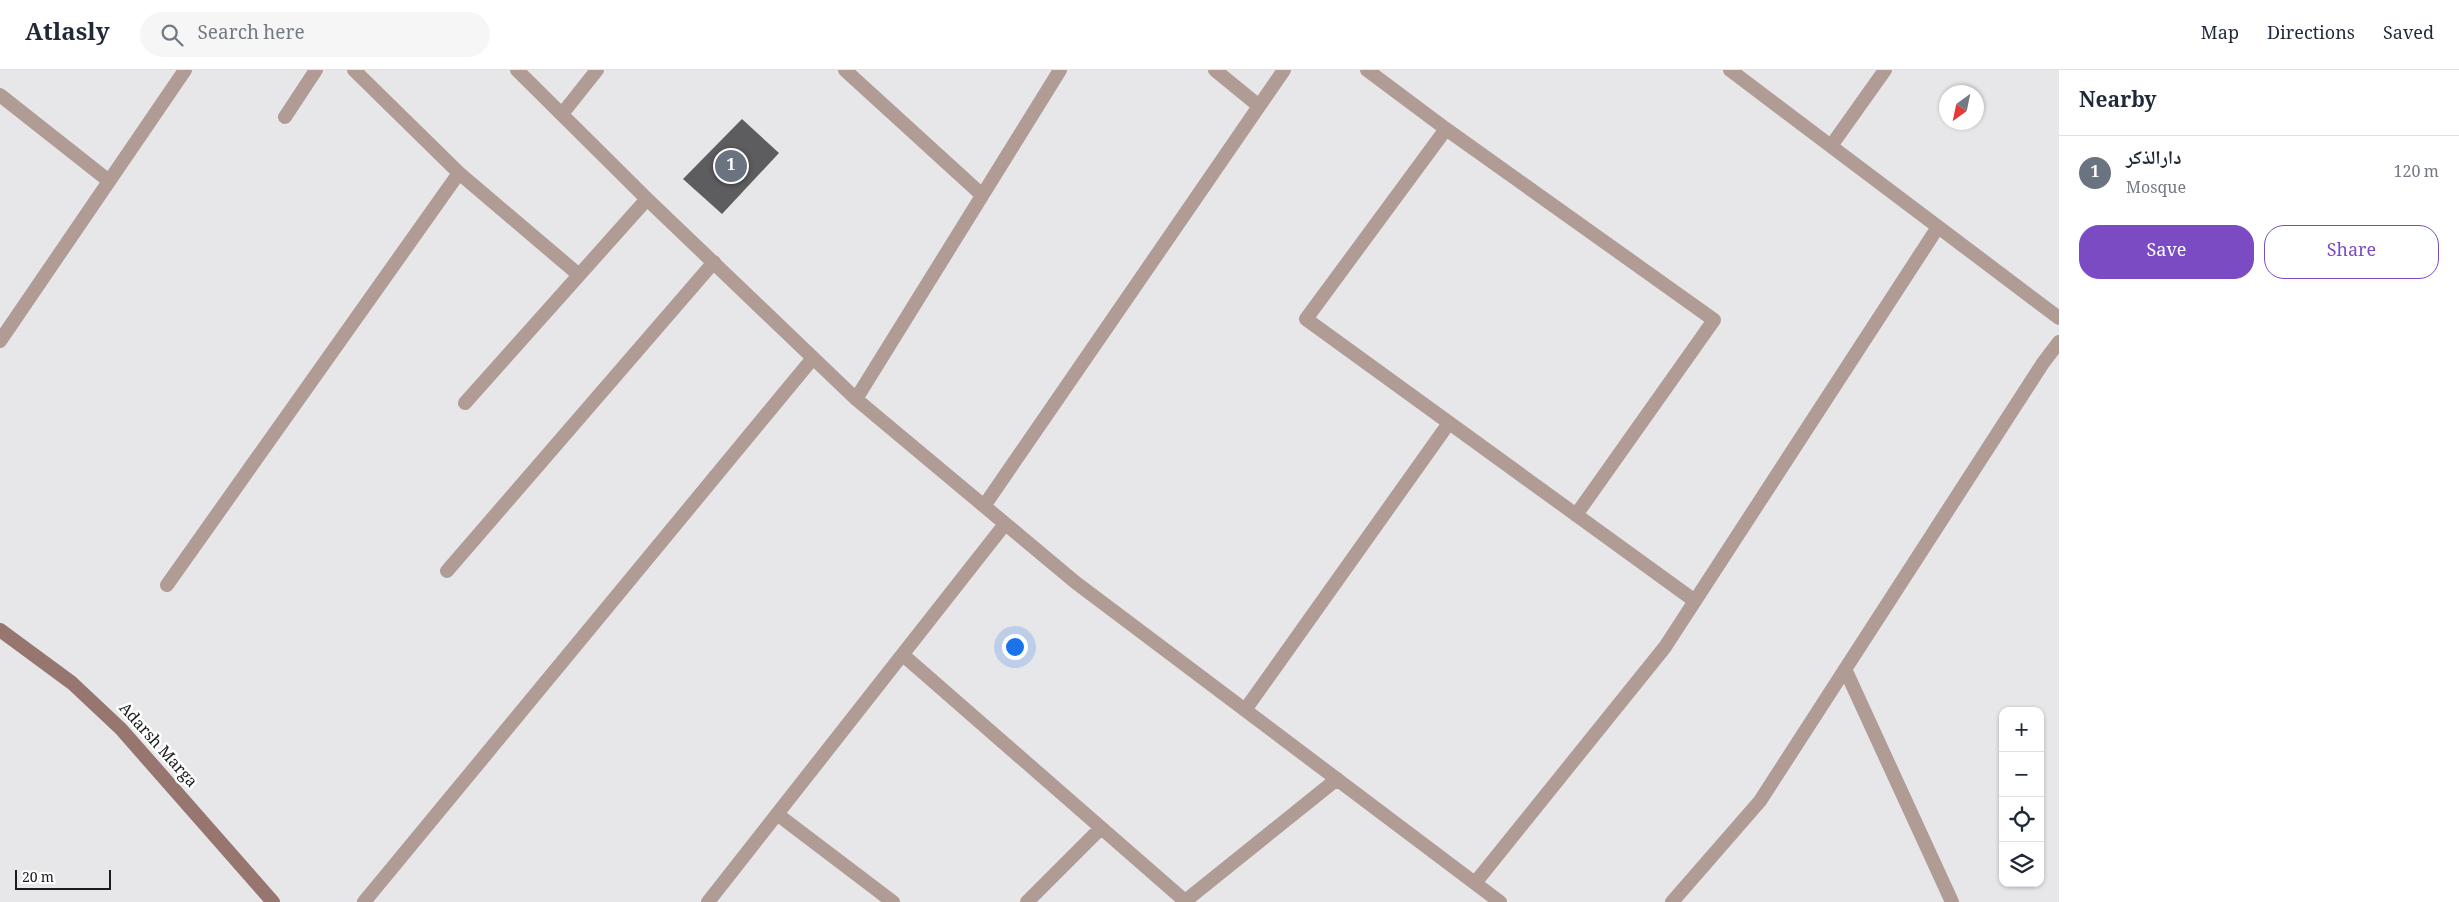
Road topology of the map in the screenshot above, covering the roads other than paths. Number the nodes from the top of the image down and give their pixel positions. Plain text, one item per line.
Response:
1 (185, 70) edge
2 (316, 70) edge
3 (354, 70) edge
4 (518, 70) edge
5 (597, 70) edge
6 (845, 70) edge
7 (1060, 70) edge
8 (1215, 70) edge
9 (1284, 70) edge
10 (1367, 70) edge
11 (1730, 70) edge
12 (1884, 70) edge
13 (0, 95) edge
14 (1259, 106) junction
15 (562, 114) junction
16 (285, 117) dead end
17 (1446, 129) junction
18 (1831, 146) junction
19 (459, 173) junction
20 (109, 181) junction
21 (982, 195) junction
22 (647, 199) junction
23 (1938, 227) junction
24 (714, 262) junction
25 (579, 275) junction
26 (2059, 318) edge
27 (0, 341) edge
28 (2059, 342) edge
29 (813, 358) junction
30 (856, 399) junction
31 (465, 403) dead end
32 (1449, 423) junction
33 (984, 506) junction
34 (1576, 515) junction
35 (1005, 524) junction
36 (447, 571) dead end
37 (167, 585) dead end
38 (1695, 601) junction
39 (0, 630) edge
40 (903, 654) junction
41 (1845, 669) junction
42 (1245, 710) junction
43 (1337, 779) junction
44 (777, 814) junction
45 (1101, 828) junction
46 (1475, 883) junction
47 (273, 902) edge
48 (364, 902) edge
49 (708, 902) edge
50 (893, 902) edge
51 (1027, 902) edge
52 (1184, 902) edge
53 (1500, 902) edge
54 (1672, 902) edge
55 (1952, 902) edge

1 - 20 street
2 - 16 street
3 - 19 street
4 - 15 street
5 - 15 street
6 - 21 street
7 - 21 street
8 - 14 street
9 - 14 street
10 - 17 street
11 - 18 street
12 - 18 street
13 - 20 street
14 - 33 street
15 - 22 street
17 - 32 street
17 - 34 street
18 - 23 street
19 - 25 street
19 - 37 street
20 - 27 street
21 - 30 street
22 - 24 street
22 - 25 street
23 - 26 street
23 - 38 street
24 - 29 street
24 - 36 street
25 - 31 street
28 - 41 street
29 - 30 street
29 - 48 street
30 - 33 street
32 - 34 street
32 - 42 street
33 - 35 street
34 - 38 street
35 - 40 street
35 - 42 street
38 - 46 street
39 - 47 main road, Adarsh Marga
40 - 44 street
40 - 45 street
41 - 54 street
41 - 55 street
42 - 43 street
43 - 46 street
43 - 52 street
44 - 49 street
44 - 50 street
45 - 51 street
45 - 52 street
46 - 53 street

